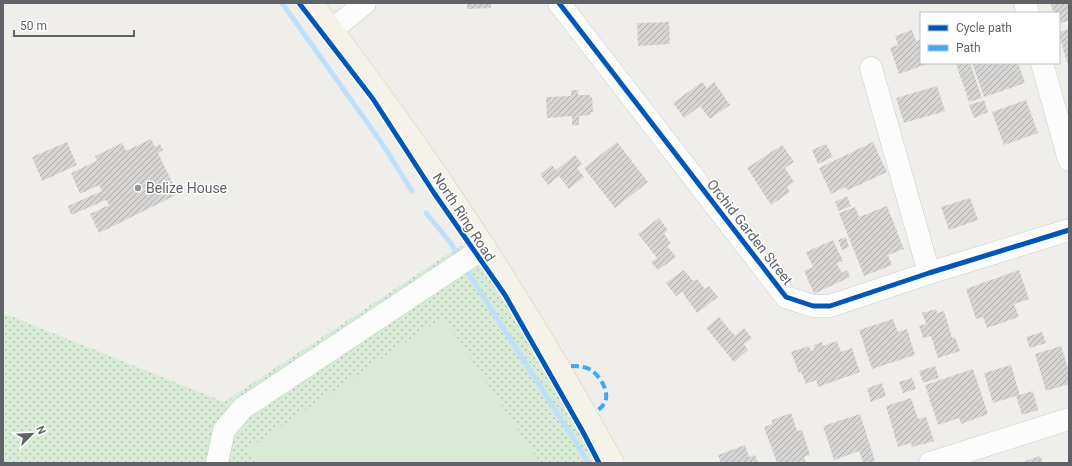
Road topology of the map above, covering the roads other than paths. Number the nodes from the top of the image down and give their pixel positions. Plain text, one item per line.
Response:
1 (312, 3) edge
2 (365, 3) edge
3 (559, 3) edge
4 (332, 30) junction
5 (1042, 64) edge
6 (871, 68) dead end
7 (1069, 160) edge
8 (1069, 230) edge
9 (485, 248) junction
10 (929, 273) junction
11 (1069, 419) edge
12 (216, 463) edge
13 (613, 463) edge
14 (930, 463) edge

1 - 4 main road, North Ring Road
2 - 4 street
3 - 10 street, Orchid Garden Street
4 - 9 main road, North Ring Road
5 - 7 street
6 - 10 street
8 - 10 street, Orchid Garden Street
9 - 12 street
9 - 13 main road, North Ring Road
11 - 14 street

